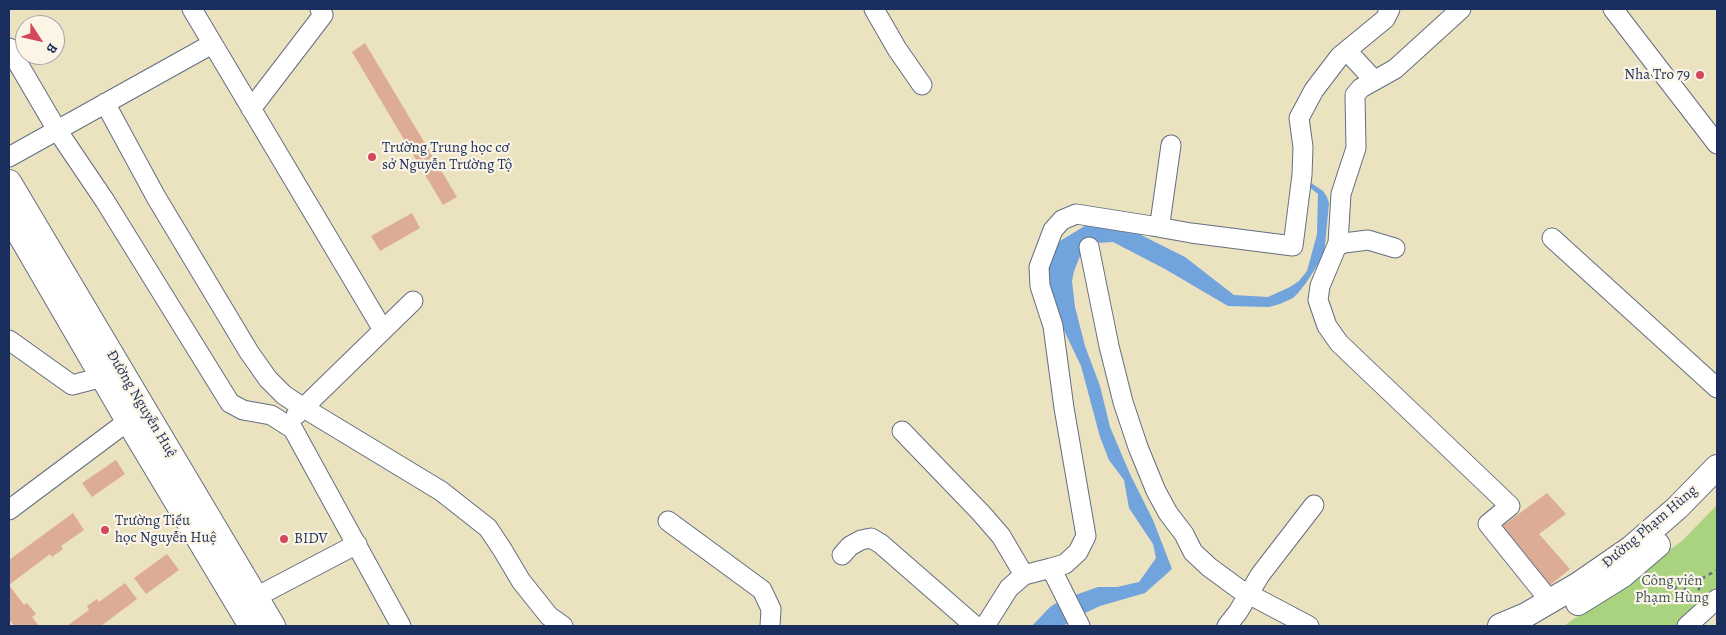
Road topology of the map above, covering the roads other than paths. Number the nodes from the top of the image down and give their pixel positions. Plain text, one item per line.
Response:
1 (192, 9) edge
2 (320, 9) edge
3 (874, 9) edge
4 (1390, 9) edge
5 (1461, 9) edge
6 (1613, 9) edge
7 (212, 44) junction
8 (9, 48) edge
9 (1347, 51) junction
10 (1374, 80) junction
11 (922, 85) dead end
12 (105, 103) junction
13 (251, 109) junction
14 (57, 130) junction
15 (1717, 144) edge
16 (1171, 145) dead end
17 (9, 157) edge
18 (9, 182) edge
19 (9, 216) edge
20 (1152, 226) junction
21 (1552, 238) dead end
22 (1089, 246) dead end
23 (1337, 246) junction
24 (1395, 248) dead end
25 (413, 301) dead end
26 (383, 330) junction
27 (9, 340) edge
28 (103, 377) junction
29 (1717, 388) edge
30 (304, 408) junction
31 (136, 416) junction
32 (287, 425) junction
33 (902, 431) dead end
34 (1717, 467) edge
35 (1717, 490) edge
36 (1314, 504) dead end
37 (9, 510) edge
38 (668, 521) dead end
39 (357, 544) junction
40 (842, 555) dead end
41 (1051, 568) junction
42 (1024, 575) junction
43 (1249, 594) junction
44 (256, 597) junction
45 (1717, 599) edge
46 (1550, 601) junction
47 (251, 626) edge
48 (273, 626) edge
49 (401, 626) edge
50 (563, 626) edge
51 (770, 626) edge
52 (975, 626) edge
53 (985, 626) edge
54 (1080, 626) edge
55 (1227, 626) edge
56 (1309, 626) edge
57 (1500, 626) edge
58 (1538, 626) edge
59 (1687, 626) edge

1 - 7 street
2 - 13 street
3 - 11 street
4 - 9 street
5 - 10 street
6 - 15 street
7 - 12 street
7 - 13 street
8 - 14 street
9 - 10 street
9 - 20 street
10 - 23 street
12 - 14 street
12 - 30 street
13 - 26 street
14 - 17 street
14 - 32 street
16 - 20 street
18 - 31 main road, Đường Nguyễn Huệ
19 - 28 main road, Đường Nguyễn Huệ
20 - 41 street
21 - 29 street
22 - 43 street
23 - 24 street
23 - 46 street
25 - 26 street
26 - 30 street
27 - 28 street
28 - 31 main road, Đường Nguyễn Huệ
30 - 32 street
30 - 50 street
31 - 37 street
31 - 44 main road, Đường Nguyễn Huệ
31 - 47 main road, Đường Nguyễn Huệ
32 - 39 street
33 - 42 street
34 - 46 main road, Đường Phạm Hùng
35 - 58 main road, Đường Phạm Hùng
36 - 43 street
38 - 51 street
39 - 44 street
39 - 49 street
40 - 52 street
41 - 42 street
41 - 54 street
42 - 53 street
43 - 55 street
43 - 56 street
44 - 48 main road, Đường Nguyễn Huệ
45 - 59 street
46 - 57 main road, Đường Phạm Hùng

